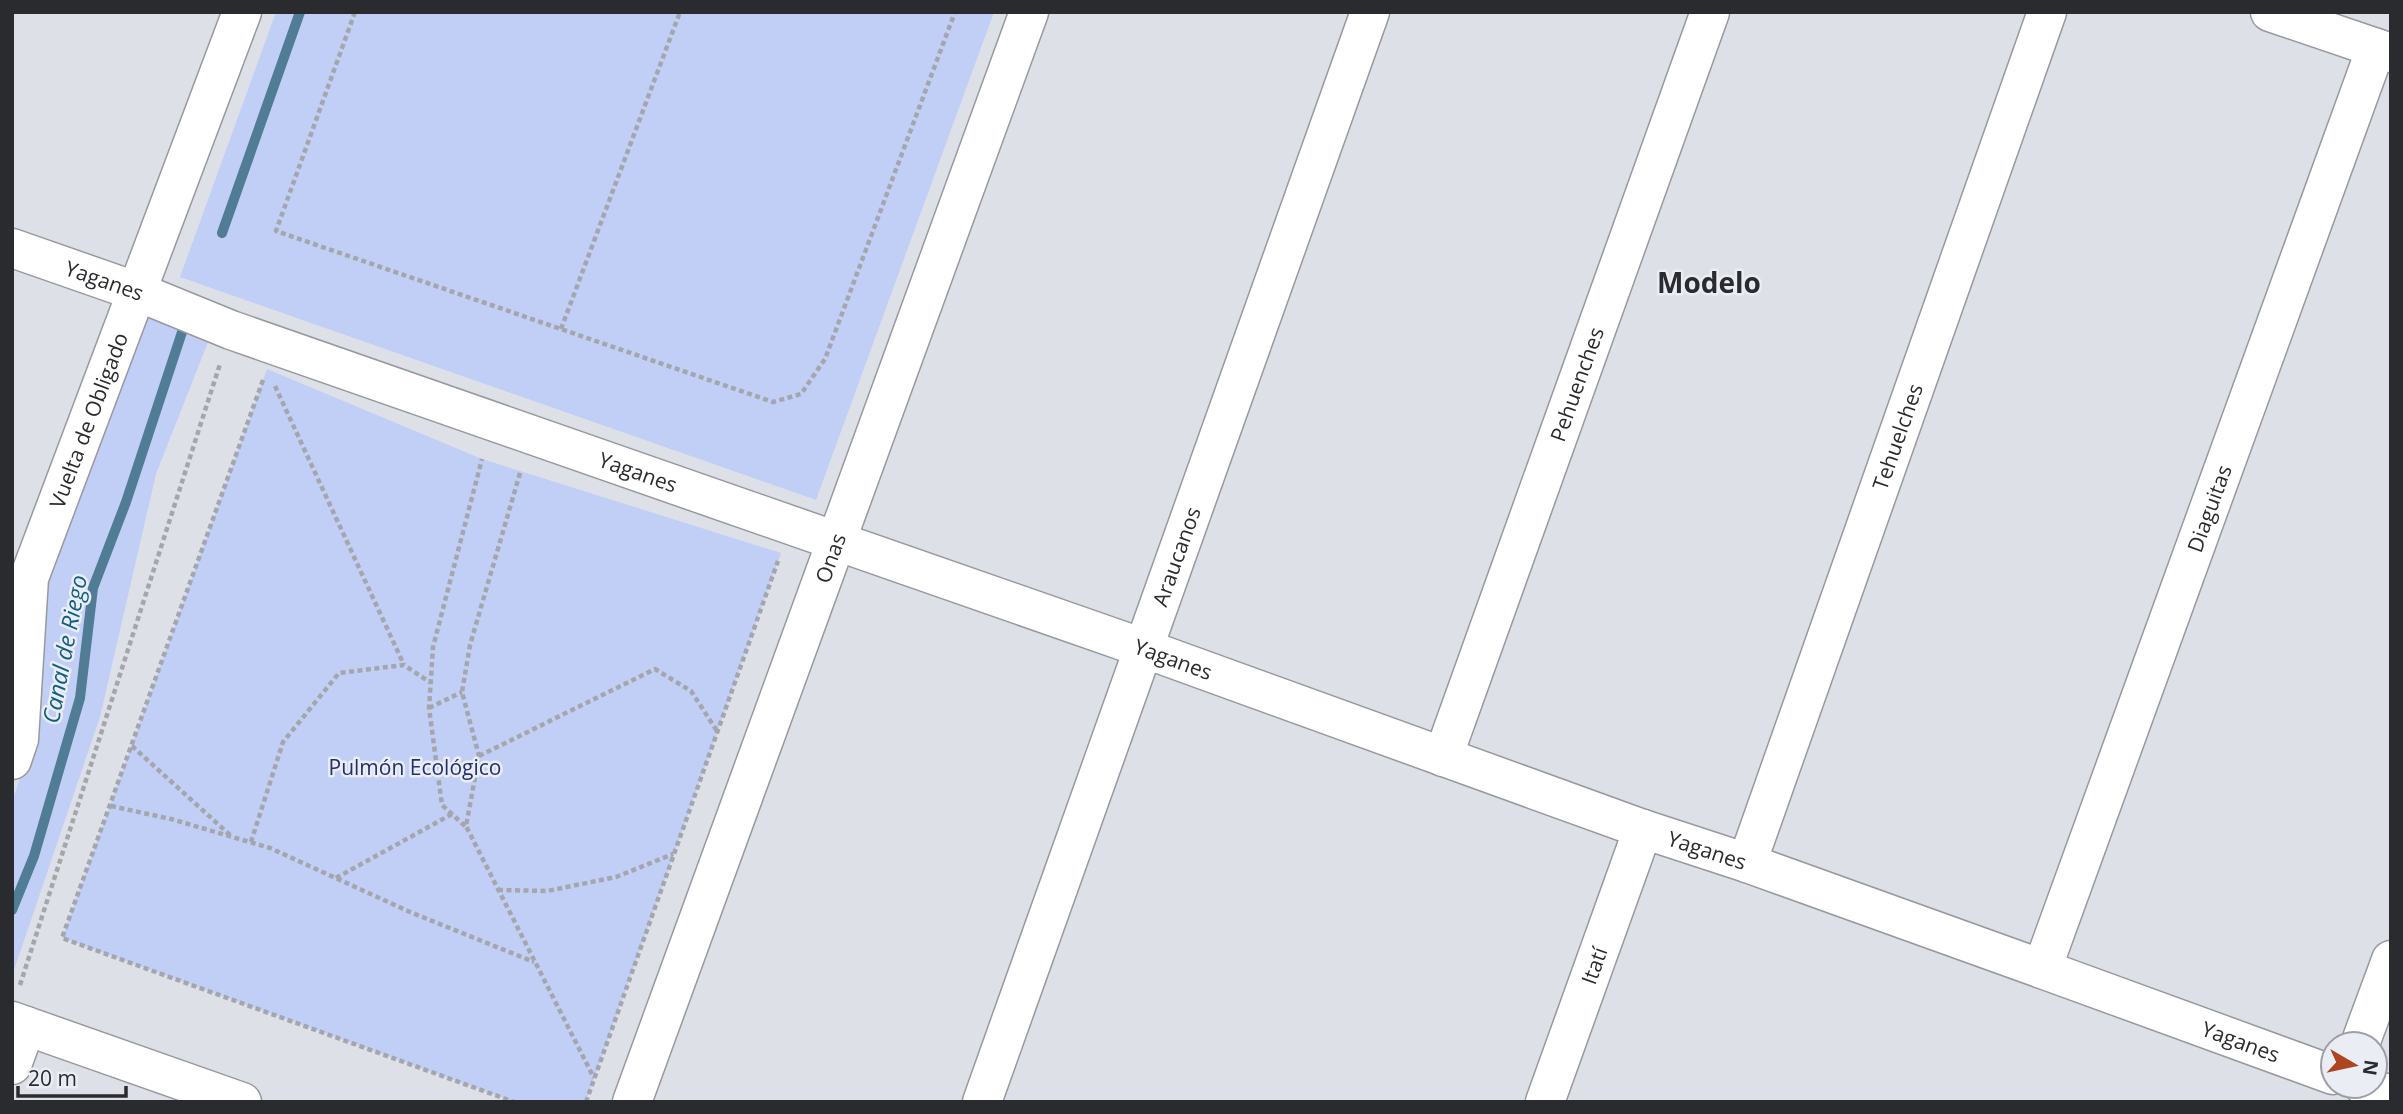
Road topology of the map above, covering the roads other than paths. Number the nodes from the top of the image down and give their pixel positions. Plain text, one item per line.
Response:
1 (242, 12) edge
2 (1029, 12) edge
3 (1370, 12) edge
4 (1710, 12) edge
5 (2047, 12) edge
6 (2270, 12) edge
7 (2384, 51) edge
8 (12, 248) edge
9 (138, 292) junction
10 (837, 540) junction
11 (1143, 648) junction
12 (1443, 757) junction
13 (12, 760) edge
14 (1643, 829) junction
15 (1747, 863) junction
16 (2391, 960) edge
17 (2042, 968) junction
18 (18, 1015) edge
19 (2365, 1030) edge
20 (12, 1065) edge
21 (2319, 1070) edge
22 (242, 1102) edge
23 (632, 1102) edge
24 (982, 1102) edge
25 (1545, 1102) edge

1 - 9 street, Vuelta de Obligado
2 - 10 street, Onas
3 - 11 street, Araucanos
4 - 12 street, Pehuenches
5 - 15 street, Tehuelches
6 - 7 street
7 - 17 street, Diaguitas
8 - 9 street, Yaganes
9 - 10 street, Yaganes
9 - 13 street, Vuelta de Obligado
10 - 11 street, Yaganes
10 - 23 street, Onas
11 - 12 street, Yaganes
11 - 24 street, Araucanos
12 - 14 street, Yaganes
14 - 15 street, Yaganes
14 - 25 street, Itatí
15 - 17 street, Yaganes
16 - 19 street
17 - 21 street, Yaganes
18 - 20 street
18 - 22 street

